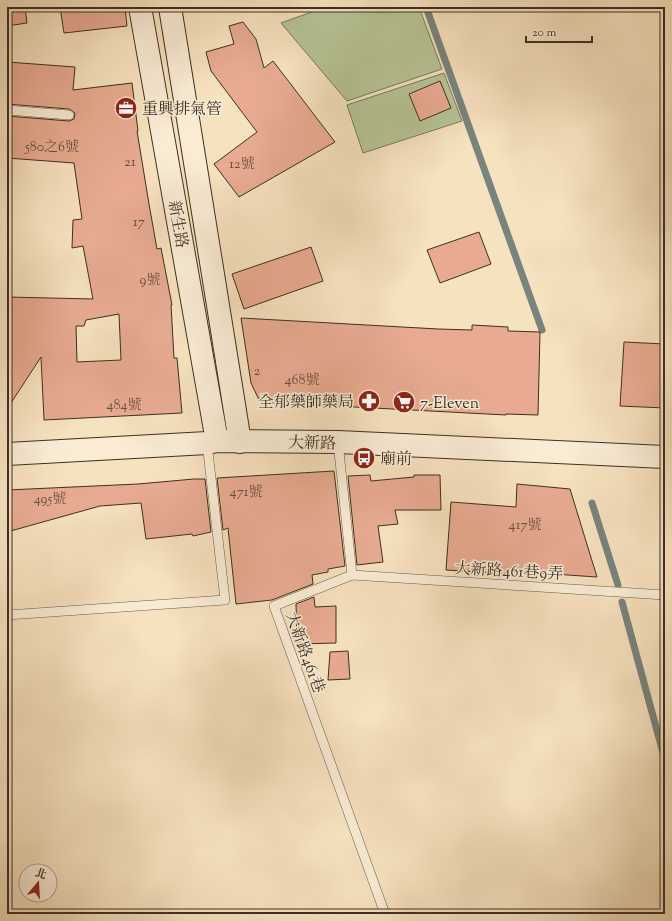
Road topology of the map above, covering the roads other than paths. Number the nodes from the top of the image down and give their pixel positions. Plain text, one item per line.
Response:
1 (140, 7) edge
2 (170, 7) edge
3 (7, 110) edge
4 (69, 115) dead end
5 (212, 442) junction
6 (240, 442) junction
7 (338, 442) junction
8 (7, 454) edge
9 (665, 457) edge
10 (352, 575) junction
11 (665, 595) edge
12 (7, 615) edge
13 (385, 914) edge

1 - 5 main road, 新生路
2 - 6 main road, 新生路
3 - 4 lane
5 - 6 main road, 大新路
5 - 8 main road, 大新路
5 - 12 lane
6 - 7 main road, 大新路
7 - 9 main road, 大新路
7 - 10 lane
10 - 11 lane, 大新路461巷9弄
10 - 13 lane, 大新路461巷

